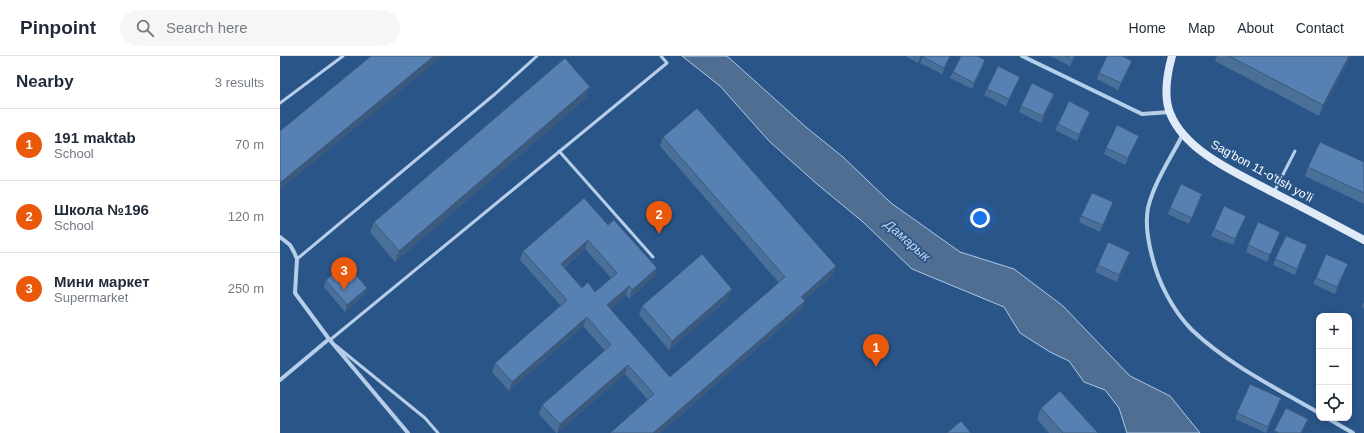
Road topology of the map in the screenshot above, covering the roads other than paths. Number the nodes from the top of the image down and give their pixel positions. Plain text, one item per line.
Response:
1 (343, 56) edge
2 (537, 56) edge
3 (661, 56) edge
4 (1022, 56) edge
5 (1172, 56) edge
6 (280, 103) edge
7 (1170, 112) junction
8 (1183, 134) junction
9 (1295, 150) dead end
10 (559, 151) junction
11 (1274, 192) junction
12 (280, 238) edge
13 (1364, 240) edge
14 (653, 257) dead end
15 (297, 260) junction
16 (329, 339) junction
17 (280, 379) edge
18 (1316, 411) edge
19 (1332, 421) edge
20 (408, 433) edge
21 (438, 433) edge
22 (1353, 433) edge

1 - 6 lane
2 - 15 lane
3 - 10 lane
4 - 7 street
5 - 7 main road, Sag'bon 11-o'tish yo'li
7 - 8 main road, Sag'bon 11-o'tish yo'li
8 - 11 main road, Sag'bon 11-o'tish yo'li
8 - 18 street
9 - 11 lane
10 - 14 lane
10 - 16 lane
11 - 13 main road, Sag'bon 11-o'tish yo'li
12 - 15 street
15 - 16 street
16 - 17 street
16 - 20 street
16 - 21 lane
19 - 22 street

